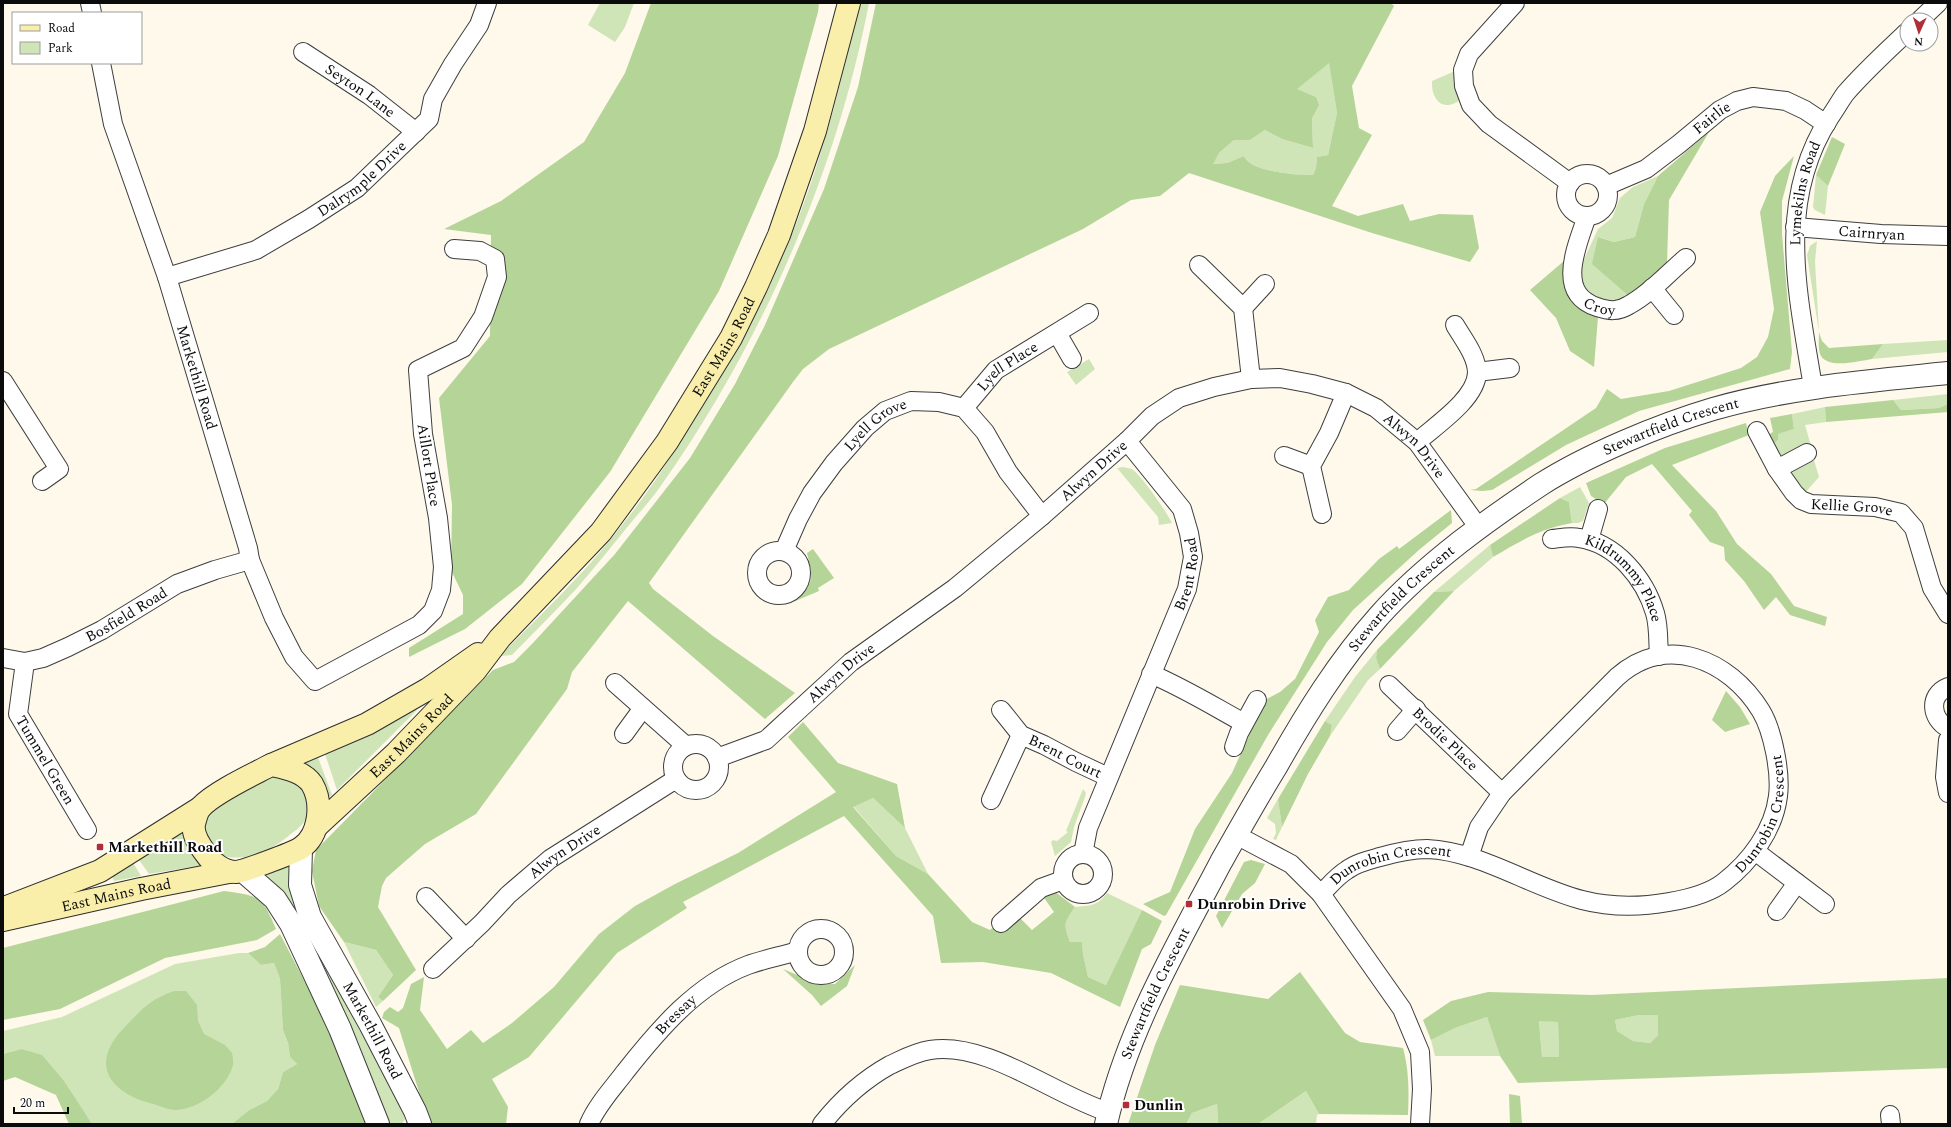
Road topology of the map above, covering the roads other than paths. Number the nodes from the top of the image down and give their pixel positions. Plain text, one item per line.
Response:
1 (487, 3) edge
2 (849, 3) edge
3 (1515, 3) edge
4 (1938, 3) edge
5 (1928, 12) edge
6 (1899, 40) edge
7 (303, 52) dead end
8 (101, 64) edge
9 (1826, 124) junction
10 (416, 132) junction
11 (1570, 183) junction
12 (1606, 186) junction
13 (1587, 216) junction
14 (1795, 227) junction
15 (1948, 236) edge
16 (454, 249) dead end
17 (1686, 258) dead end
18 (1199, 265) dead end
19 (167, 277) junction
20 (1265, 284) dead end
21 (1652, 288) junction
22 (1243, 308) junction
23 (1089, 313) dead end
24 (1674, 315) dead end
25 (1455, 325) dead end
26 (1057, 333) junction
27 (1072, 359) dead end
28 (1510, 368) dead end
29 (1477, 372) junction
30 (1948, 373) edge
31 (1251, 379) junction
32 (3, 381) edge
33 (1813, 387) junction
34 (1346, 393) junction
35 (964, 408) junction
36 (1757, 431) dead end
37 (1127, 441) junction
38 (1418, 442) junction
39 (1807, 453) dead end
40 (1284, 456) dead end
41 (1311, 466) junction
42 (1777, 469) junction
43 (42, 481) dead end
44 (1598, 509) dead end
45 (1322, 514) dead end
46 (1042, 516) junction
47 (1479, 528) junction
48 (1552, 539) dead end
49 (1589, 540) junction
50 (784, 551) dead end
51 (250, 560) junction
52 (1948, 614) edge
53 (500, 638) junction
54 (1659, 656) junction
55 (3, 658) edge
56 (25, 662) junction
57 (1152, 674) junction
58 (315, 681) joint
59 (615, 684) dead end
60 (1389, 684) dead end
61 (1948, 687) edge
62 (1257, 700) dead end
63 (643, 708) junction
64 (1416, 709) junction
65 (1000, 710) dead end
66 (1244, 723) junction
67 (1948, 728) edge
68 (1397, 731) dead end
69 (624, 734) dead end
70 (1021, 735) junction
71 (1948, 740) edge
72 (686, 746) junction
73 (1234, 747) dead end
74 (717, 758) junction
75 (271, 766) junction
76 (1108, 777) junction
77 (676, 779) junction
78 (1502, 793) junction
79 (1948, 793) edge
80 (991, 800) dead end
81 (200, 808) junction
82 (316, 827) junction
83 (87, 830) dead end
84 (1236, 835) junction
85 (301, 848) junction
86 (1755, 851) junction
87 (1083, 854) junction
88 (1469, 857) junction
89 (236, 872) junction
90 (1063, 880) junction
91 (1797, 884) junction
92 (1321, 894) junction
93 (426, 897) dead end
94 (1825, 904) dead end
95 (3, 909) edge
96 (1777, 911) dead end
97 (3, 920) edge
98 (1001, 923) dead end
99 (466, 939) junction
100 (798, 951) dead end
101 (433, 969) dead end
102 (1107, 1118) edge
103 (378, 1124) edge
104 (420, 1124) edge
105 (589, 1124) edge
106 (822, 1124) edge
107 (1420, 1124) edge

1 - 10 street, Dalrymple Drive
2 - 53 main road, East Mains Road
3 - 11 street
4 - 5 street
6 - 9 street, Lymekilns Road
7 - 10 street, Seyton Lane
8 - 19 street, Markethill Road
9 - 12 street, Fairlie
9 - 14 street, Lymekilns Road
10 - 19 street, Dalrymple Drive
11 - 12 street
11 - 13 street
12 - 13 street
13 - 21 street, Croy
14 - 15 street, Cairnryan
14 - 33 street, Lymekilns Road
16 - 58 street, Aillort Place
17 - 21 street, Croy
18 - 22 street
19 - 51 street, Markethill Road
20 - 22 street
21 - 24 street
22 - 31 street
23 - 26 street, Lyell Place
25 - 29 street
26 - 27 street, Lyell Place
26 - 35 street, Lyell Place
28 - 29 street
29 - 38 street
30 - 33 street, Stewartfield Crescent
31 - 34 street, Alwyn Drive
31 - 37 street, Alwyn Drive
32 - 43 street
33 - 47 street, Stewartfield Crescent
34 - 38 street, Alwyn Drive
34 - 41 street
35 - 46 street
35 - 50 street, Lyell Grove
36 - 42 street, Kellie Grove
37 - 46 street, Alwyn Drive
37 - 57 street, Brent Road
38 - 47 street, Alwyn Drive
39 - 42 street
40 - 41 street
41 - 45 street
42 - 52 street, Kellie Grove
44 - 49 street
46 - 74 street, Alwyn Drive
47 - 84 street, Stewartfield Crescent
48 - 49 street, Kildrummy Place
49 - 54 street, Kildrummy Place
51 - 56 street, Bosfield Road
51 - 58 street, Markethill Road
53 - 75 main road, East Mains Road
53 - 82 main road, East Mains Road
54 - 78 street, Dunrobin Crescent
54 - 86 street, Dunrobin Crescent
55 - 56 street, Bosfield Road
56 - 83 street, Tummel Green
57 - 66 street
57 - 76 street, Brent Road
59 - 63 street
60 - 64 street, Brodie Place
61 - 67 street
62 - 66 street
63 - 69 street
63 - 72 street
64 - 68 street
64 - 78 street, Brodie Place
65 - 70 street, Brent Court
66 - 73 street
70 - 76 street, Brent Court
70 - 80 street, Brent Court
71 - 79 street
72 - 74 street
72 - 77 street
74 - 77 street
75 - 81 main road
75 - 82 main road
76 - 87 street, Brent Road
77 - 99 street, Alwyn Drive
78 - 88 street, Dunrobin Crescent
81 - 89 main road
81 - 95 main road, East Mains Road
82 - 85 main road
84 - 92 street
84 - 102 street, Stewartfield Crescent
85 - 89 main road
85 - 104 street, Markethill Road
86 - 88 street, Dunrobin Crescent
86 - 91 street
87 - 90 street
87 - 90 street
88 - 92 street, Dunrobin Crescent
89 - 97 main road, East Mains Road
89 - 103 street, Markethill Road
90 - 98 street
91 - 94 street
91 - 96 street
92 - 107 street
93 - 99 street
99 - 101 street, Alwyn Drive
100 - 105 street, Bressay
102 - 106 street

